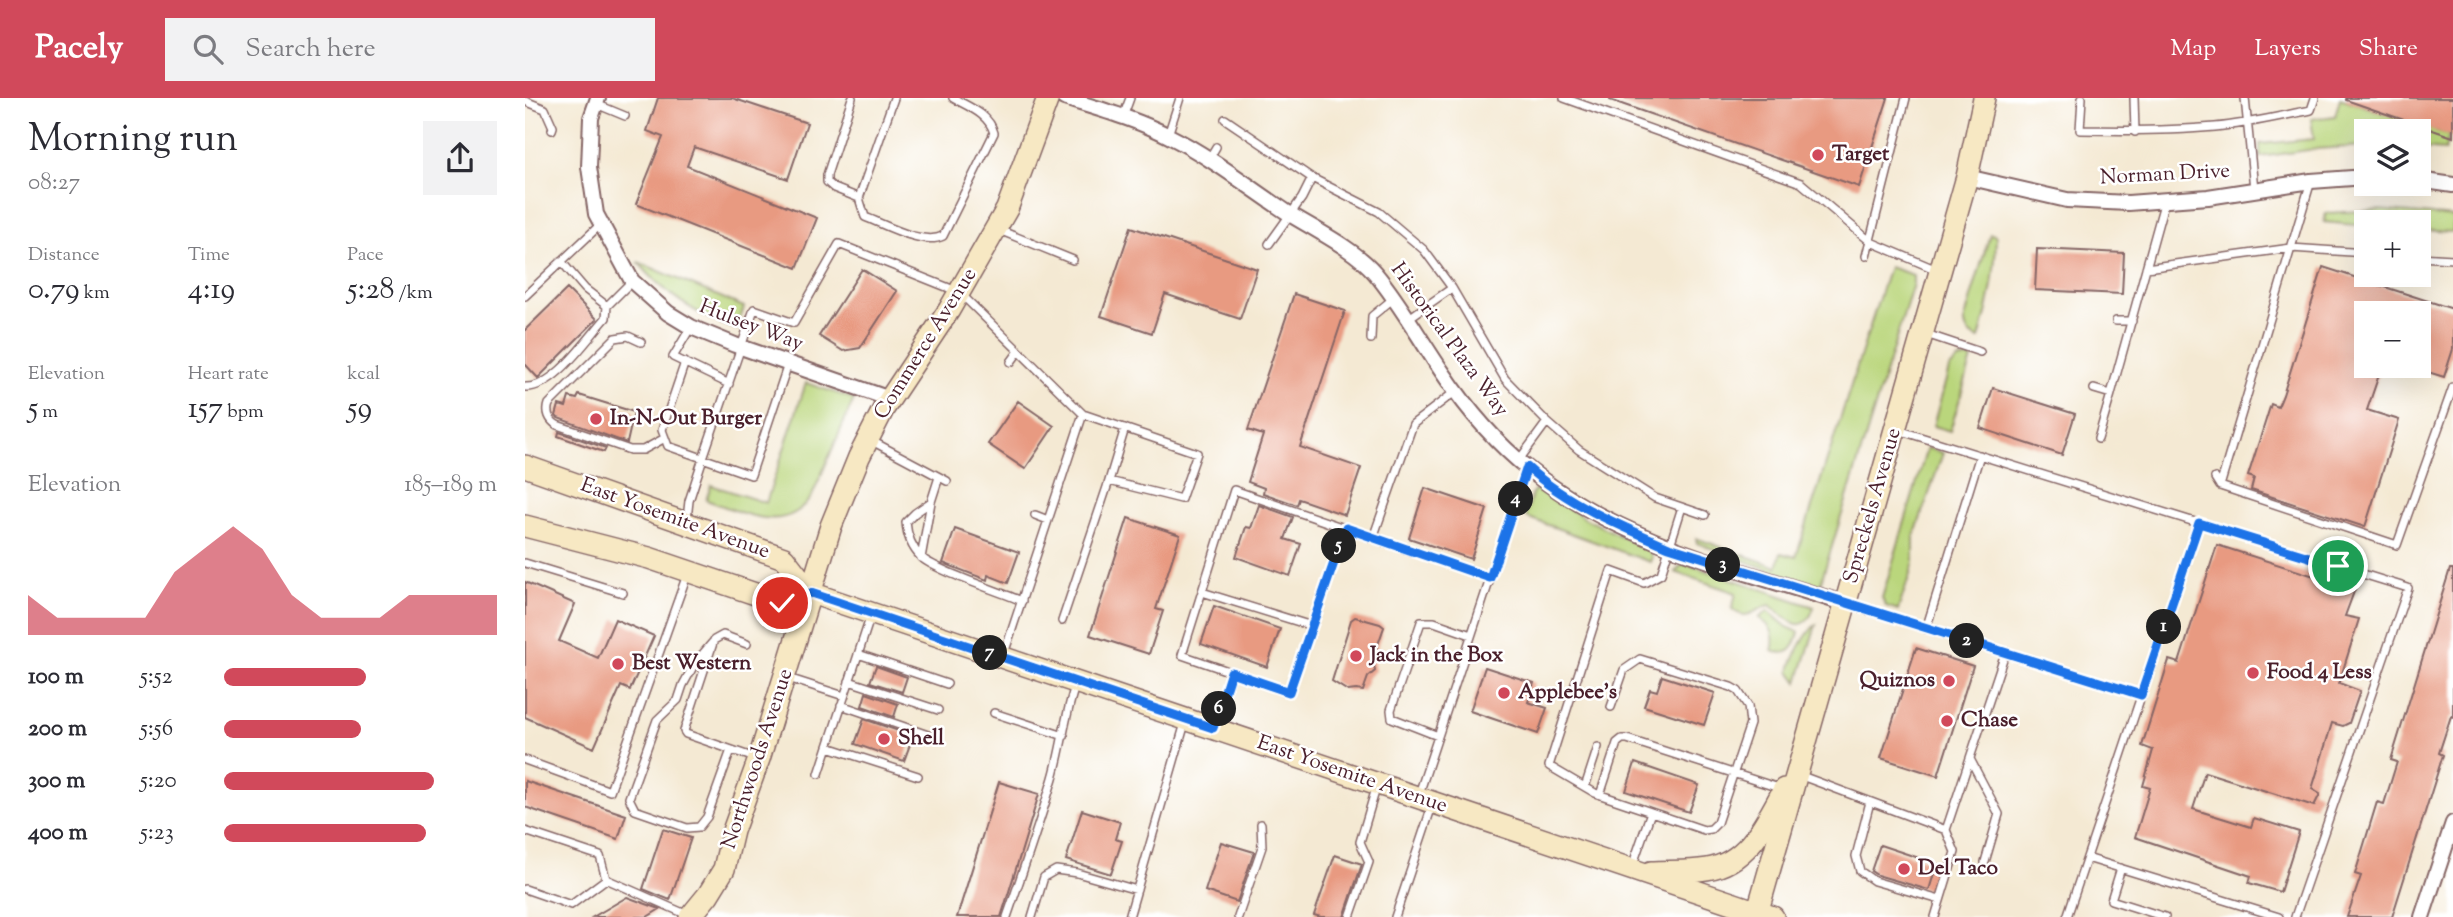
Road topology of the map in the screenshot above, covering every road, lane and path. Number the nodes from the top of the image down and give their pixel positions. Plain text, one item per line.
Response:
1 (852, 98) edge
2 (894, 98) edge
3 (953, 98) edge
4 (1048, 98) edge
5 (1064, 98) edge
6 (1130, 98) edge
7 (1180, 98) edge
8 (1564, 98) edge
9 (1906, 98) edge
10 (1984, 98) edge
11 (2082, 98) edge
12 (2134, 98) edge
13 (2245, 98) edge
14 (2315, 98) edge
15 (525, 101) edge
16 (597, 101) edge
17 (625, 116) dead end
18 (1123, 118) junction
19 (1225, 119) dead end
20 (2248, 123) junction
21 (552, 130) dead end
22 (2135, 132) junction
23 (1168, 135) junction
24 (1967, 177) junction
25 (1312, 178) junction
26 (2354, 178) edge
27 (2311, 181) junction
28 (2431, 182) edge
29 (2453, 185) edge
30 (2255, 190) junction
31 (859, 198) junction
32 (2165, 200) junction
33 (1290, 214) junction
34 (601, 223) junction
35 (996, 228) junction
36 (1871, 242) junction
37 (1269, 244) dead end
38 (2291, 248) junction
39 (2354, 252) edge
40 (1866, 256) dead end
41 (2431, 258) edge
42 (2453, 259) edge
43 (1073, 260) dead end
44 (561, 261) junction
45 (2146, 268) junction
46 (1940, 271) junction
47 (632, 281) junction
48 (1452, 288) junction
49 (958, 292) junction
50 (525, 296) edge
51 (1395, 298) junction
52 (607, 306) junction
53 (1409, 318) junction
54 (2116, 321) dead end
55 (2132, 321) junction
56 (691, 327) junction
57 (1923, 333) junction
58 (1371, 339) dead end
59 (641, 342) dead end
60 (741, 347) junction
61 (1019, 351) junction
62 (1980, 352) dead end
63 (685, 362) junction
64 (1011, 362) dead end
65 (789, 364) junction
66 (729, 384) junction
67 (525, 387) edge
68 (2453, 387) edge
69 (2094, 388) dead end
70 (1456, 391) junction
71 (2112, 394) junction
72 (890, 398) junction
73 (1083, 414) junction
74 (1547, 422) junction
75 (1125, 428) junction
76 (1895, 429) junction
77 (665, 438) junction
78 (868, 439) junction
79 (2098, 439) dead end
80 (1980, 455) junction
81 (703, 458) junction
82 (1523, 463) junction
83 (525, 466) edge
84 (939, 477) junction
85 (2215, 478) dead end
86 (947, 481) dead end
87 (1109, 481) junction
88 (2220, 486) junction
89 (931, 502) junction
90 (1682, 507) junction
91 (1035, 515) dead end
92 (1705, 515) dead end
93 (1048, 520) junction
94 (687, 523) junction
95 (2199, 523) junction
96 (525, 526) edge
97 (1346, 528) junction
98 (1373, 538) junction
99 (1669, 547) junction
100 (921, 558) junction
101 (525, 563) edge
102 (688, 572) junction
103 (1490, 578) junction
104 (1202, 592) junction
105 (623, 593) dead end
106 (811, 593) junction
107 (1022, 601) junction
108 (1846, 604) junction
109 (871, 613) junction
110 (1062, 621) dead end
111 (1312, 626) junction
112 (1926, 629) junction
113 (1471, 635) junction
114 (712, 643) junction
115 (747, 644) dead end
116 (2005, 653) junction
117 (858, 654) junction
118 (1003, 657) junction
119 (1231, 672) junction
120 (785, 677) junction
121 (849, 681) junction
122 (1077, 683) junction
123 (947, 684) dead end
124 (2141, 695) junction
125 (844, 696) junction
126 (841, 705) junction
127 (1611, 707) dead end
128 (938, 710) dead end
129 (993, 713) dead end
130 (1187, 719) junction
131 (1213, 728) junction
132 (930, 736) dead end
133 (1064, 736) junction
134 (1438, 736) junction
135 (828, 747) junction
136 (1598, 747) dead end
137 (731, 750) junction
138 (759, 759) junction
139 (1970, 759) junction
140 (525, 760) edge
141 (819, 774) dead end
142 (1733, 774) junction
143 (918, 776) dead end
144 (1790, 782) junction
145 (1378, 784) junction
146 (1585, 788) junction
147 (1600, 795) junction
148 (1426, 800) junction
149 (1870, 802) junction
150 (1651, 812) junction
151 (2453, 823) edge
152 (1261, 824) dead end
153 (1946, 830) junction
154 (525, 831) edge
155 (2087, 858) junction
156 (1985, 862) dead end
157 (2121, 868) junction
158 (1636, 871) junction
159 (606, 879) junction
160 (525, 889) edge
161 (1137, 890) junction
162 (1940, 901) junction
163 (1762, 915) edge
164 (690, 916) edge
165 (1007, 917) edge
166 (1032, 917) edge
167 (1129, 917) edge
168 (1238, 917) edge
169 (1350, 917) edge
170 (1395, 917) edge
171 (1935, 917) edge
172 (2067, 917) edge
173 (2165, 917) edge
174 (2279, 917) edge
175 (2295, 917) edge
176 (2422, 917) edge

1 - 31 lane
2 - 31 lane
3 - 31 lane
4 - 35 main road, Commerce Avenue
5 - 18 street, Historical Plaza Way
6 - 18 lane
7 - 23 lane
8 - 36 lane
9 - 36 lane
10 - 24 main road, Spreckels Avenue
11 - 22 lane
12 - 22 lane
13 - 20 lane
14 - 20 lane
15 - 21 lane
16 - 17 lane
16 - 34 street, Hulsey Way
18 - 23 street, Historical Plaza Way
19 - 25 lane
20 - 22 lane
20 - 30 lane
23 - 33 street, Historical Plaza Way
24 - 32 street, Norman Drive
24 - 46 main road, Spreckels Avenue
25 - 33 lane
25 - 48 lane
26 - 27 street, Norman Drive
27 - 30 street, Norman Drive
27 - 38 lane
28 - 29 street
30 - 32 street, Norman Drive
32 - 45 lane
33 - 37 lane
33 - 51 street, Historical Plaza Way
34 - 44 lane
34 - 47 street, Hulsey Way
35 - 43 lane
35 - 49 main road, Commerce Avenue
36 - 40 lane
36 - 46 lane
38 - 39 lane
38 - 45 lane
38 - 88 lane
41 - 42 lane
44 - 50 lane
44 - 52 lane
45 - 55 lane
46 - 57 main road, Spreckels Avenue
47 - 52 lane
47 - 56 street, Hulsey Way
48 - 53 lane
48 - 74 lane
49 - 60 lane
49 - 61 lane
49 - 72 main road, Commerce Avenue
51 - 53 street, Historical Plaza Way
51 - 58 lane
52 - 67 lane
53 - 70 street, Historical Plaza Way
54 - 55 lane
55 - 71 lane
56 - 60 street, Hulsey Way
56 - 63 lane
57 - 62 lane
57 - 76 main road, Spreckels Avenue
59 - 77 lane
60 - 65 street, Hulsey Way
60 - 66 lane
61 - 64 lane
61 - 73 lane
63 - 66 lane
63 - 77 lane
65 - 72 street, Hulsey Way
65 - 81 lane
66 - 81 lane
68 - 88 lane
69 - 71 lane
70 - 82 street, Historical Plaza Way
70 - 98 lane
71 - 79 lane
72 - 78 main road, Commerce Avenue
73 - 75 lane
73 - 93 lane
74 - 82 lane
74 - 90 lane
75 - 87 lane
75 - 87 lane
76 - 80 lane
76 - 108 main road, Spreckels Avenue
77 - 81 lane
78 - 84 lane
78 - 106 main road, Commerce Avenue
80 - 95 lane
80 - 112 lane
81 - 94 lane
82 - 99 street, Historical Plaza Way
82 - 103 lane
83 - 94 main road, East Yosemite Avenue
84 - 86 lane
84 - 89 lane
85 - 88 lane
87 - 110 lane
89 - 100 lane
89 - 100 lane
90 - 92 lane
90 - 99 lane
91 - 93 lane
93 - 107 lane
94 - 106 main road, East Yosemite Avenue
95 - 124 lane
95 - 175 lane
96 - 102 main road, East Yosemite Avenue
97 - 98 lane
97 - 104 lane
97 - 111 lane
98 - 103 lane
99 - 108 street, Historical Plaza Way
99 - 146 lane
100 - 107 lane
101 - 105 lane
102 - 106 main road, East Yosemite Avenue
102 - 140 lane
103 - 113 lane
104 - 111 lane
104 - 119 lane
106 - 109 main road, East Yosemite Avenue
106 - 120 main road, Northwoods Avenue
107 - 118 lane
108 - 112 lane
108 - 144 main road, Spreckels Avenue
109 - 117 lane
109 - 118 main road, East Yosemite Avenue
111 - 119 lane
112 - 116 lane
113 - 134 lane
113 - 134 lane
114 - 115 lane
114 - 137 lane
114 - 137 lane
116 - 124 lane
116 - 139 lane
117 - 121 lane
117 - 123 lane
118 - 122 main road, East Yosemite Avenue
119 - 131 lane
120 - 125 lane
120 - 138 main road, Northwoods Avenue
121 - 125 lane
121 - 128 lane
122 - 130 main road, East Yosemite Avenue
122 - 133 lane
124 - 155 lane
125 - 126 lane
126 - 132 lane
126 - 135 lane
127 - 142 lane
129 - 133 lane
130 - 131 main road, East Yosemite Avenue
130 - 161 lane
131 - 145 main road, East Yosemite Avenue
133 - 165 lane
134 - 148 lane
135 - 141 lane
135 - 143 lane
136 - 146 lane
137 - 138 lane
138 - 164 main road, Northwoods Avenue
139 - 153 lane
139 - 156 lane
142 - 144 lane
142 - 147 lane
142 - 150 lane
144 - 149 lane
144 - 158 main road
144 - 163 main road
145 - 148 main road, East Yosemite Avenue
145 - 169 lane
146 - 147 lane
147 - 150 lane
148 - 158 main road, East Yosemite Avenue
148 - 170 lane
149 - 153 lane
149 - 162 lane
150 - 158 lane
151 - 176 street
152 - 168 lane
153 - 162 lane
154 - 159 lane
155 - 157 lane
155 - 172 lane
157 - 173 lane
157 - 174 lane
158 - 163 main road, East Yosemite Avenue
159 - 160 lane
159 - 164 lane
161 - 166 lane
161 - 167 lane
162 - 171 lane

